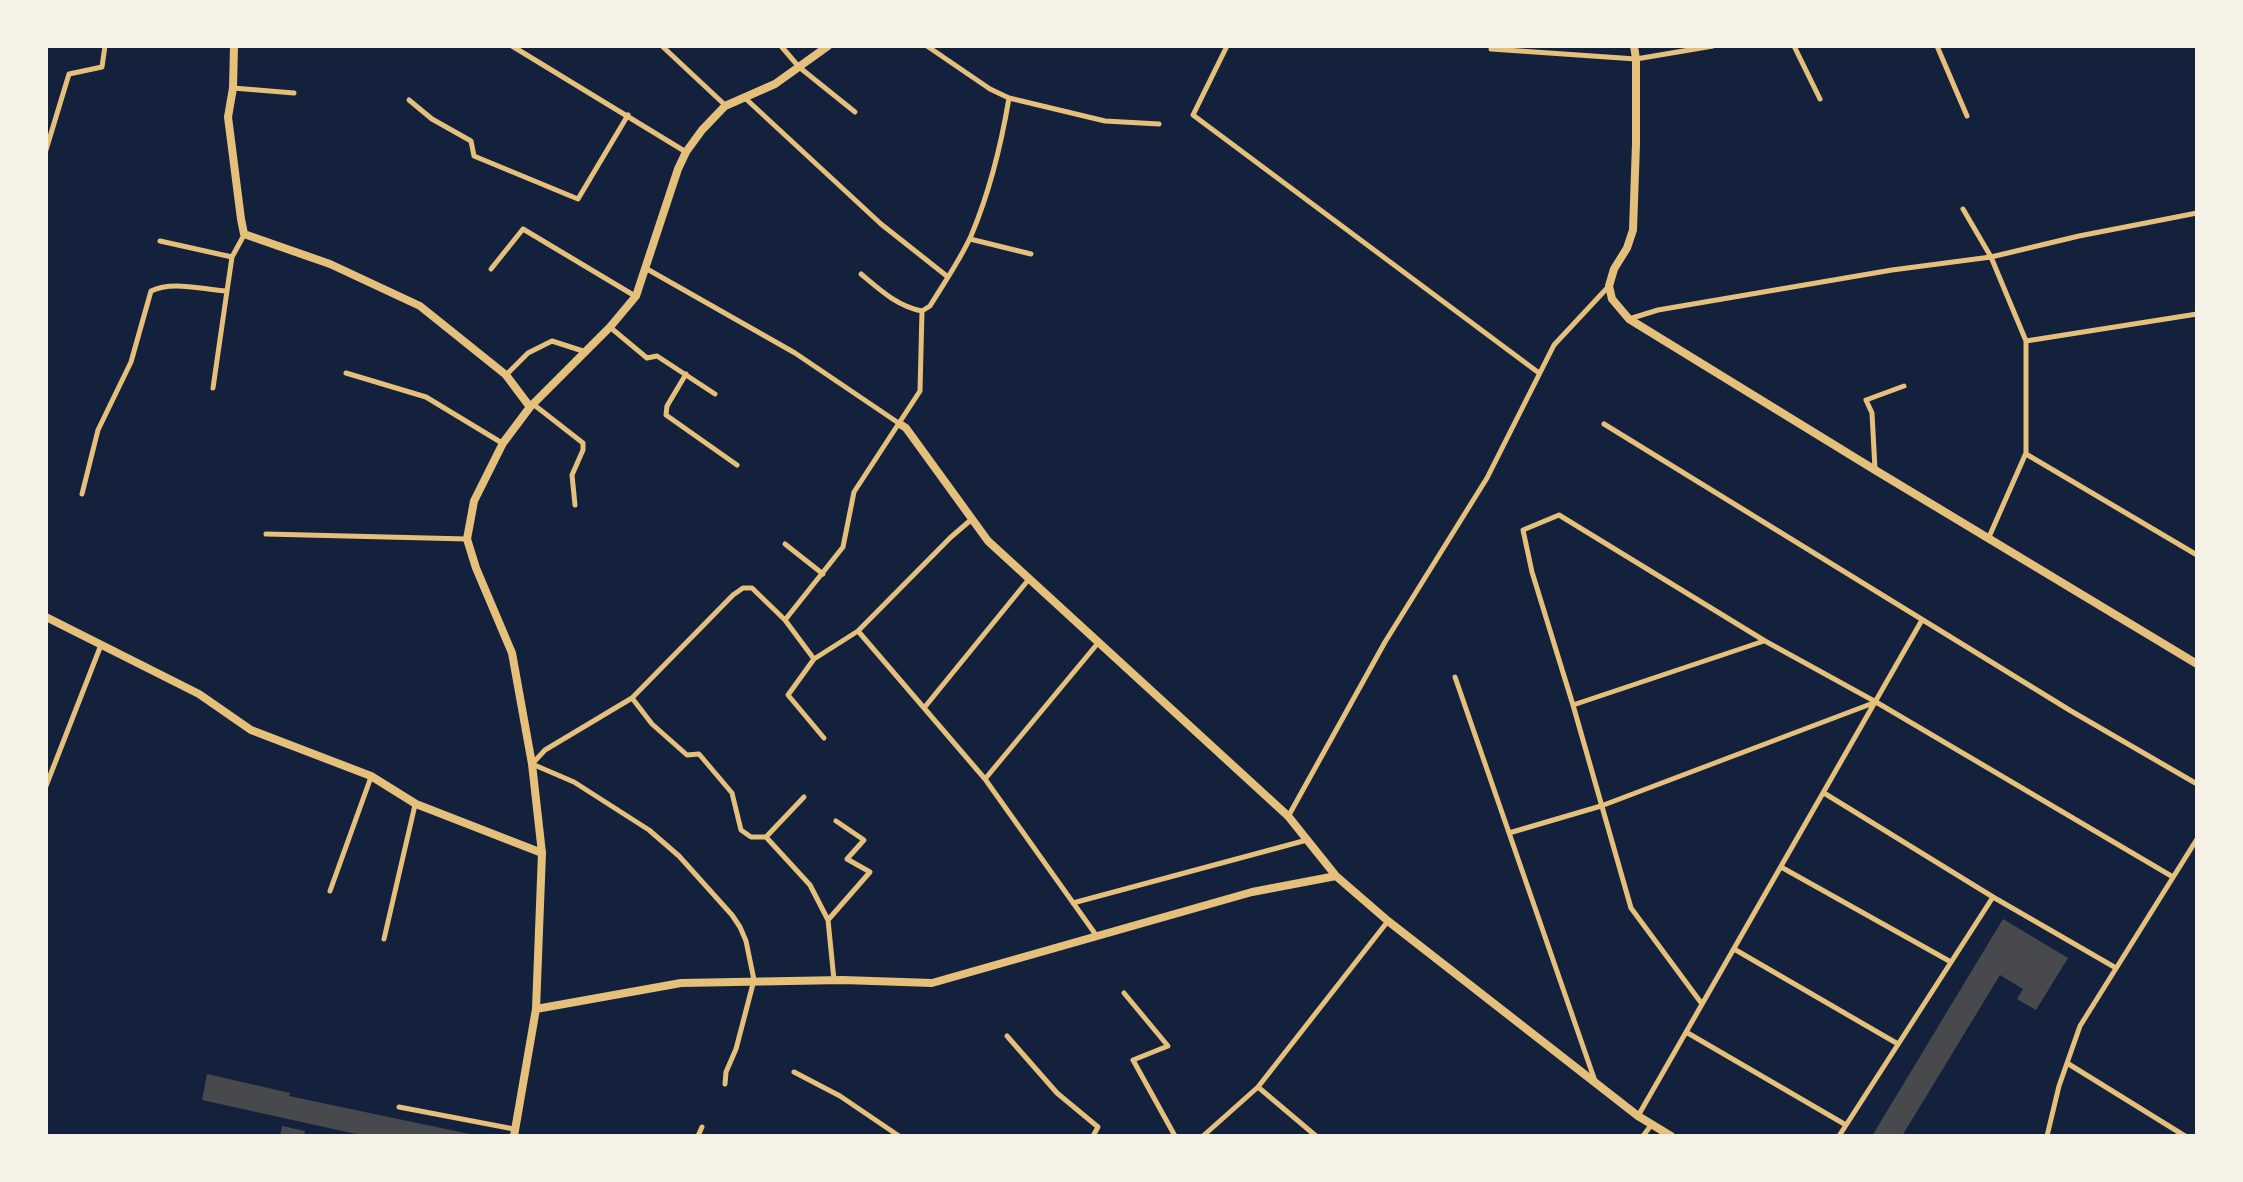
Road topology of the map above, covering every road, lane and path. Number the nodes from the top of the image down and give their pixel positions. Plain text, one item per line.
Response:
1 (105, 46) edge
2 (234, 46) edge
3 (512, 46) edge
4 (662, 46) edge
5 (781, 46) edge
6 (828, 46) edge
7 (927, 46) edge
8 (1227, 46) edge
9 (1634, 46) edge
10 (1713, 46) edge
11 (1794, 46) edge
12 (1937, 46) edge
13 (1491, 49) dead end
14 (1636, 59) junction
15 (799, 67) junction
16 (233, 88) junction
17 (294, 93) dead end
18 (745, 98) junction
19 (1009, 98) junction
20 (1820, 99) dead end
21 (409, 100) dead end
22 (725, 106) junction
23 (855, 112) dead end
24 (628, 115) junction
25 (1967, 116) dead end
26 (1159, 124) dead end
27 (46, 150) edge
28 (686, 152) junction
29 (1963, 209) dead end
30 (2197, 213) edge
31 (244, 234) junction
32 (970, 239) junction
33 (160, 241) dead end
34 (1031, 254) dead end
35 (232, 257) junction
36 (1991, 257) junction
37 (491, 269) dead end
38 (647, 269) junction
39 (861, 274) dead end
40 (948, 277) junction
41 (1609, 286) junction
42 (227, 291) junction
43 (636, 296) junction
44 (922, 311) junction
45 (2197, 314) edge
46 (1629, 319) junction
47 (610, 327) junction
48 (2026, 341) junction
49 (586, 352) junction
50 (346, 373) dead end
51 (1539, 373) junction
52 (686, 374) junction
53 (506, 375) junction
54 (1904, 386) dead end
55 (213, 388) dead end
56 (715, 394) dead end
57 (532, 406) junction
58 (900, 424) junction
59 (1604, 424) dead end
60 (503, 443) junction
61 (2026, 453) junction
62 (737, 465) dead end
63 (1875, 470) junction
64 (82, 494) dead end
65 (575, 505) dead end
66 (972, 519) junction
67 (266, 534) dead end
68 (1988, 538) junction
69 (467, 539) junction
70 (785, 544) dead end
71 (2197, 555) edge
72 (823, 574) junction
73 (1029, 579) junction
74 (46, 617) edge
75 (785, 620) junction
76 (1923, 620) junction
77 (858, 631) junction
78 (1765, 641) junction
79 (1098, 643) junction
80 (101, 645) junction
81 (814, 659) junction
82 (2197, 664) edge
83 (1455, 677) dead end
84 (632, 698) junction
85 (1876, 702) junction
86 (1573, 705) junction
87 (924, 708) junction
88 (824, 738) dead end
89 (532, 764) junction
90 (371, 776) junction
91 (985, 779) junction
92 (2197, 784) edge
93 (46, 786) edge
94 (1824, 793) junction
95 (804, 797) dead end
96 (416, 804) junction
97 (1601, 806) junction
98 (1288, 816) junction
99 (836, 821) dead end
100 (1509, 833) junction
101 (766, 837) junction
102 (2197, 839) edge
103 (1307, 840) junction
104 (542, 853) junction
105 (1781, 867) junction
106 (1336, 876) junction
107 (2173, 877) junction
108 (330, 891) dead end
109 (1993, 897) junction
110 (1073, 903) junction
111 (828, 920) junction
112 (1388, 921) junction
113 (1097, 936) junction
114 (384, 939) dead end
115 (1734, 949) junction
116 (1951, 962) junction
117 (2116, 968) junction
118 (754, 980) junction
119 (834, 980) junction
120 (1124, 993) dead end
121 (1702, 1004) junction
122 (536, 1009) junction
123 (1686, 1032) junction
124 (1007, 1036) dead end
125 (1898, 1044) junction
126 (2067, 1063) junction
127 (794, 1072) dead end
128 (1595, 1082) junction
129 (725, 1084) dead end
130 (1258, 1087) junction
131 (399, 1107) dead end
132 (1638, 1116) junction
133 (1652, 1124) junction
134 (1846, 1125) junction
135 (702, 1127) dead end
136 (515, 1133) edge
137 (698, 1136) edge
138 (899, 1136) edge
139 (1093, 1136) edge
140 (1175, 1136) edge
141 (1203, 1136) edge
142 (1316, 1136) edge
143 (1643, 1136) edge
144 (1671, 1136) edge
145 (1839, 1136) edge
146 (2047, 1136) edge
147 (2185, 1136) edge

1 - 27 lane
2 - 16 street
3 - 24 lane
4 - 22 lane
5 - 15 lane
6 - 15 street
7 - 19 lane
8 - 51 lane
9 - 14 street
10 - 14 lane
11 - 20 lane
12 - 25 lane
13 - 14 lane
14 - 41 street
15 - 18 street
15 - 23 lane
16 - 17 lane
16 - 31 street
18 - 22 street
18 - 40 lane
19 - 26 lane
19 - 32 lane
21 - 24 lane
22 - 28 street
24 - 28 lane
28 - 38 street
29 - 36 lane
30 - 36 lane
31 - 35 lane
31 - 53 street
32 - 34 lane
32 - 40 lane
33 - 35 lane
35 - 42 lane
36 - 46 lane
36 - 48 lane
37 - 43 lane
38 - 43 street
38 - 58 lane
39 - 44 lane
40 - 44 lane
41 - 46 street
41 - 51 lane
42 - 55 lane
42 - 64 lane
43 - 47 street
44 - 58 lane
45 - 48 lane
46 - 63 street
47 - 49 street
47 - 52 lane
48 - 61 lane
49 - 53 lane
49 - 57 street
50 - 60 lane
51 - 98 lane
52 - 56 lane
52 - 62 lane
53 - 57 street
54 - 63 lane
57 - 60 street
57 - 65 lane
58 - 66 street
58 - 72 lane
59 - 76 lane
60 - 69 street
61 - 68 lane
61 - 71 lane
63 - 68 street
66 - 73 street
66 - 77 lane
67 - 69 lane
68 - 82 street
69 - 89 street
70 - 72 lane
72 - 75 lane
73 - 79 street
73 - 87 lane
74 - 80 street
75 - 81 lane
75 - 84 lane
76 - 85 lane
76 - 92 lane
77 - 81 lane
77 - 87 lane
78 - 85 lane
78 - 86 lane
78 - 86 lane
79 - 91 lane
79 - 98 street
80 - 90 street
80 - 93 lane
81 - 88 lane
83 - 100 lane
84 - 89 lane
84 - 101 lane
85 - 94 lane
85 - 97 lane
85 - 107 lane
86 - 97 lane
87 - 91 lane
89 - 104 street
89 - 118 lane
90 - 96 street
90 - 108 lane
91 - 110 lane
94 - 105 lane
94 - 109 lane
95 - 101 lane
96 - 104 street
96 - 114 lane
97 - 100 lane
97 - 121 lane
98 - 103 street
99 - 111 lane
100 - 128 lane
101 - 111 lane
102 - 107 lane
103 - 106 street
103 - 110 lane
104 - 122 street
105 - 115 lane
105 - 116 lane
106 - 112 street
106 - 113 street
107 - 117 lane
109 - 116 lane
109 - 117 lane
110 - 113 lane
111 - 119 lane
112 - 128 street
112 - 130 lane
113 - 119 street
115 - 121 lane
115 - 125 lane
116 - 125 lane
117 - 126 lane
118 - 119 street
118 - 122 street
118 - 129 lane
120 - 140 lane
121 - 123 lane
122 - 136 street
123 - 132 lane
123 - 134 lane
124 - 139 lane
125 - 134 lane
126 - 146 lane
126 - 147 lane
127 - 138 lane
128 - 132 street
130 - 141 lane
130 - 142 lane
131 - 136 lane
132 - 133 street
133 - 143 lane
133 - 144 street
134 - 145 lane
135 - 137 lane

